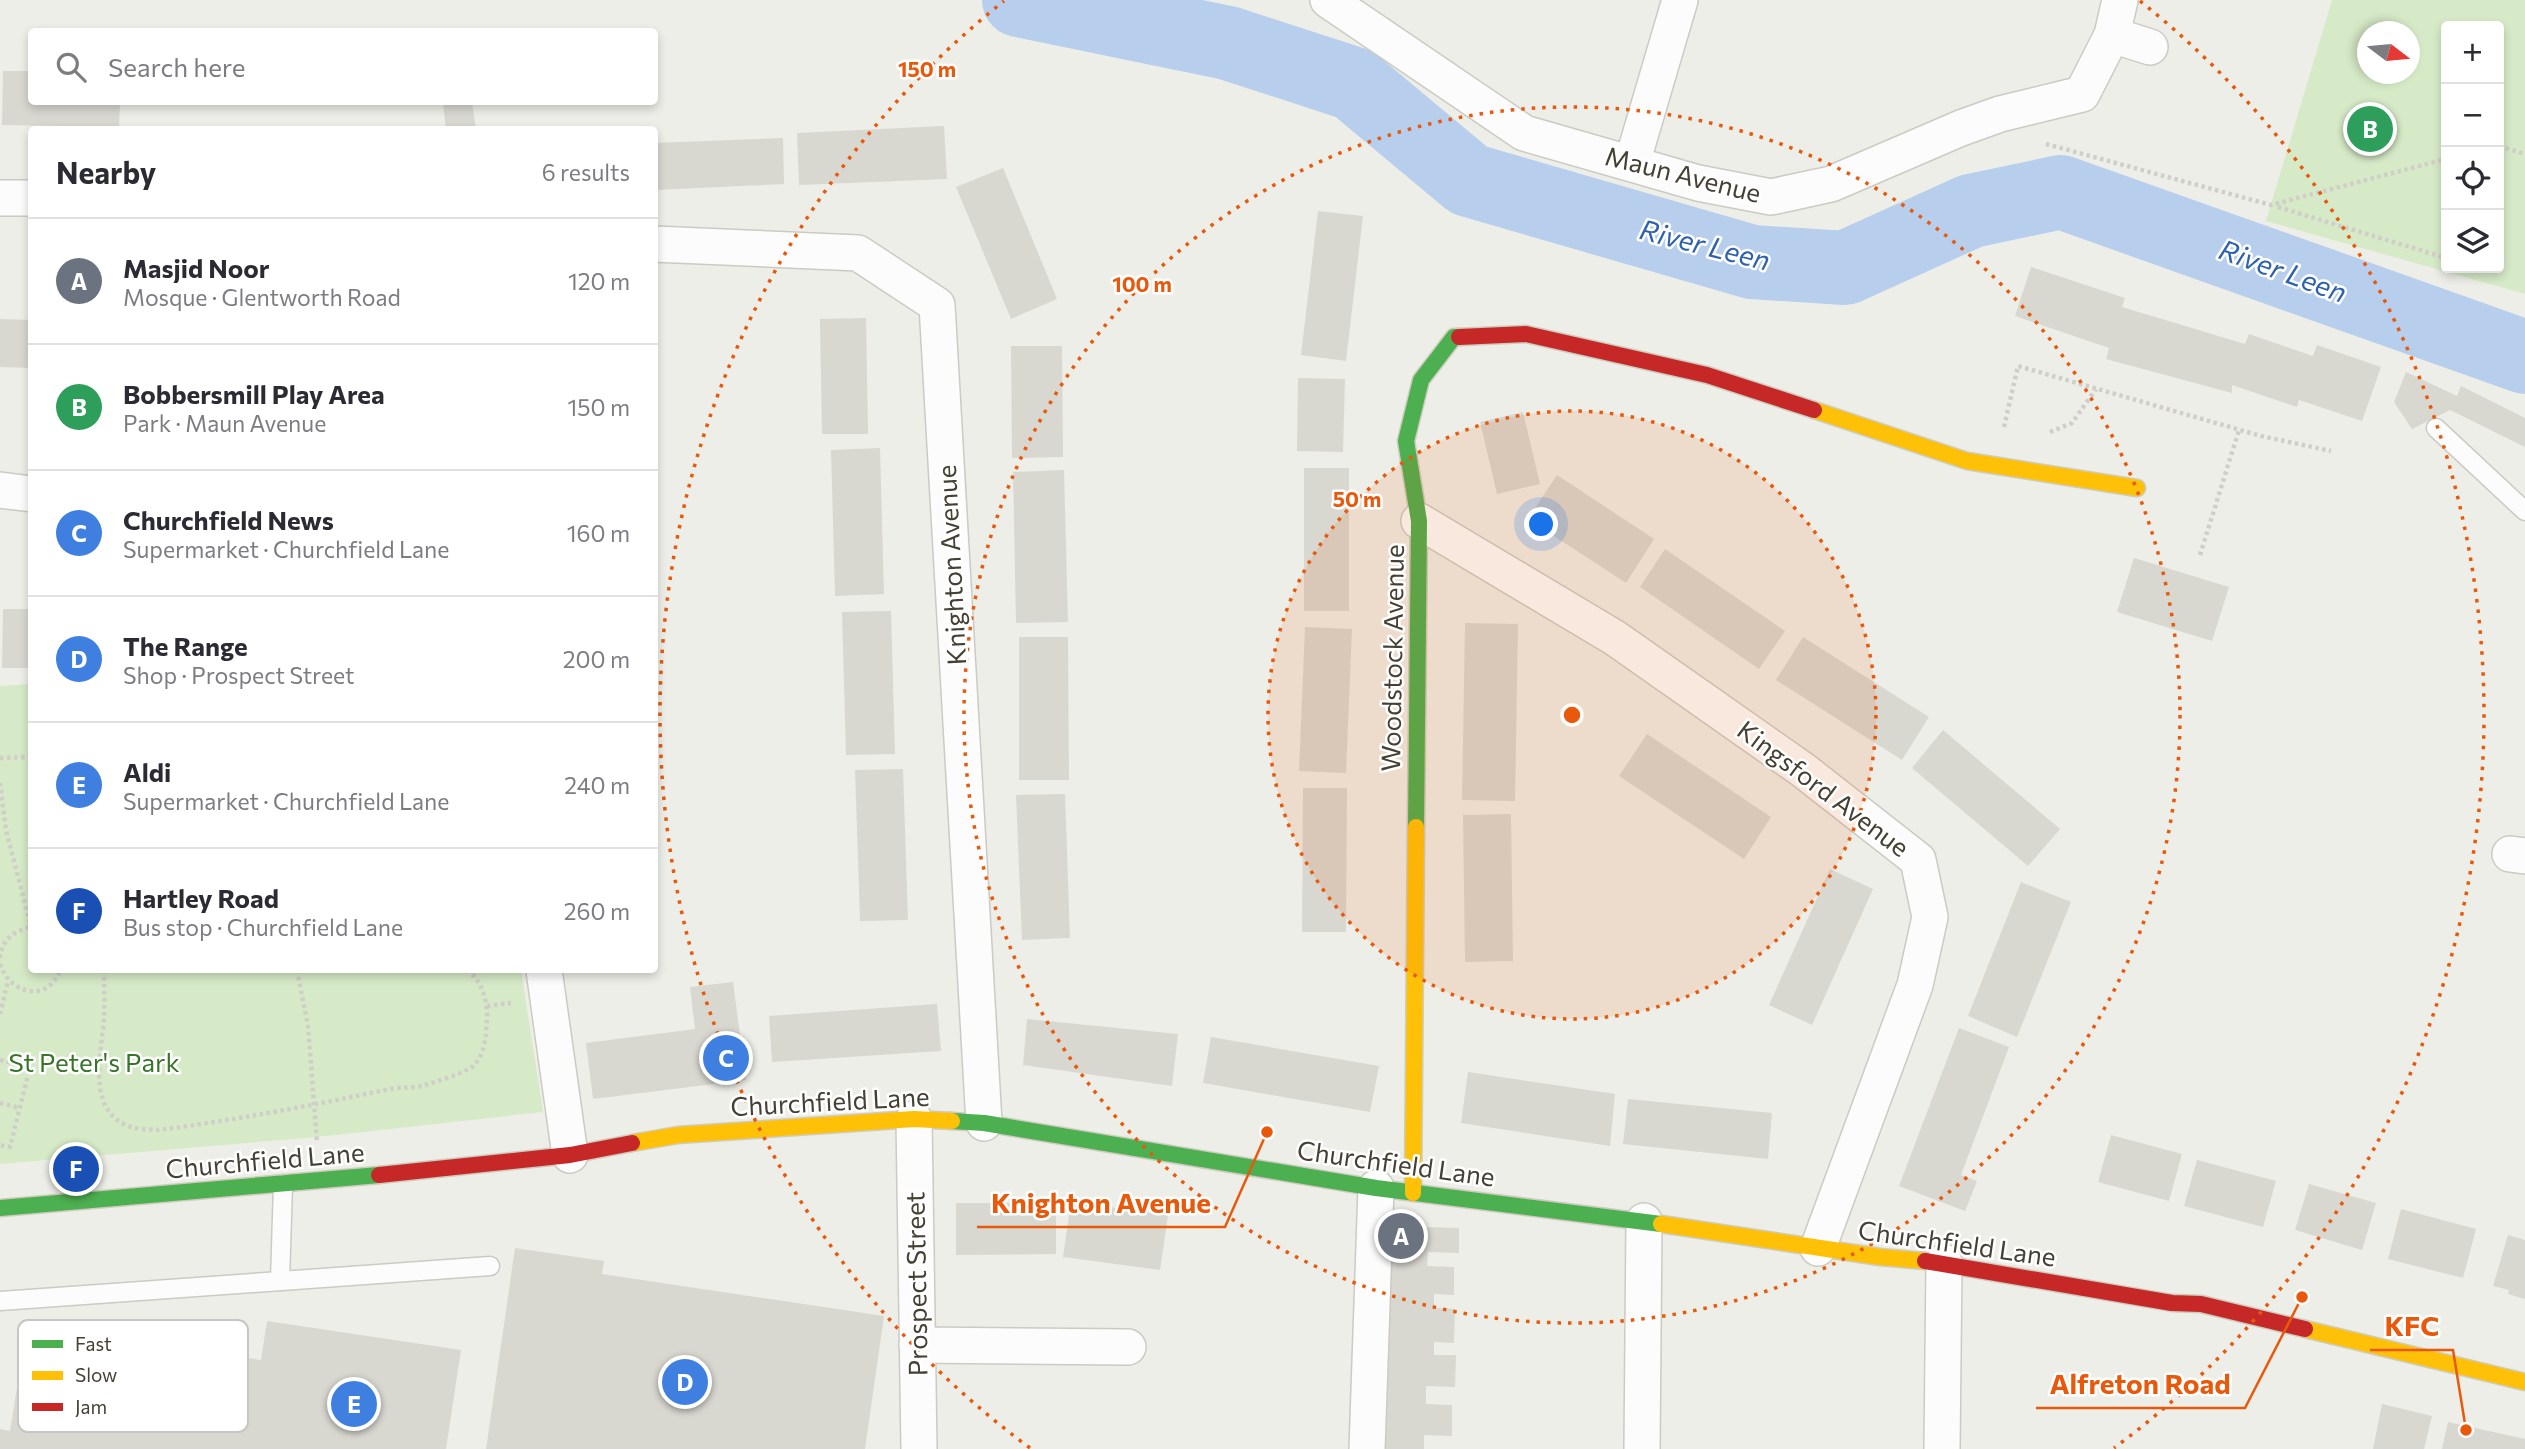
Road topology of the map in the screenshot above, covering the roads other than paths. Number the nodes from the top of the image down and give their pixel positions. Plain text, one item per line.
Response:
1 (1328, 0) edge
2 (1680, 0) edge
3 (2120, 0) edge
4 (2112, 35) junction
5 (2150, 47) dead end
6 (1632, 163) junction
7 (0, 198) edge
8 (28, 198) edge
9 (658, 244) edge
10 (2436, 428) dead end
11 (2137, 488) dead end
12 (0, 490) edge
13 (28, 494) edge
14 (2525, 511) edge
15 (1419, 521) junction
16 (544, 973) edge
17 (915, 1119) junction
18 (984, 1123) junction
19 (570, 1155) junction
20 (283, 1184) junction
21 (1376, 1188) junction
22 (1413, 1193) junction
23 (0, 1208) edge
24 (1644, 1221) junction
25 (1818, 1248) junction
26 (1944, 1262) junction
27 (490, 1266) dead end
28 (280, 1281) junction
29 (0, 1301) edge
30 (917, 1345) junction
31 (1128, 1347) dead end
32 (2525, 1382) edge
33 (919, 1449) edge
34 (1367, 1449) edge
35 (1642, 1449) edge
36 (1942, 1449) edge

1 - 6 street, Maun Avenue
2 - 6 street
3 - 4 street, Maun Avenue
4 - 5 street
4 - 6 street, Maun Avenue
7 - 8 street
9 - 18 street, Knighton Avenue
10 - 14 lane
11 - 15 street, Woodstock Avenue
12 - 13 street
15 - 22 street, Woodstock Avenue
15 - 25 street, Kingsford Avenue
16 - 19 street
17 - 18 street, Churchfield Lane
17 - 19 street, Churchfield Lane
17 - 30 street, Prospect Street
18 - 21 street, Churchfield Lane
19 - 20 street, Churchfield Lane
20 - 23 street, Churchfield Lane
20 - 28 lane
21 - 22 street, Churchfield Lane
21 - 34 street
22 - 24 street, Churchfield Lane
24 - 25 street, Churchfield Lane
24 - 35 street
25 - 26 street, Churchfield Lane
26 - 32 street, Churchfield Lane
26 - 36 street
27 - 28 lane
28 - 29 lane
30 - 31 street
30 - 33 street, Prospect Street

